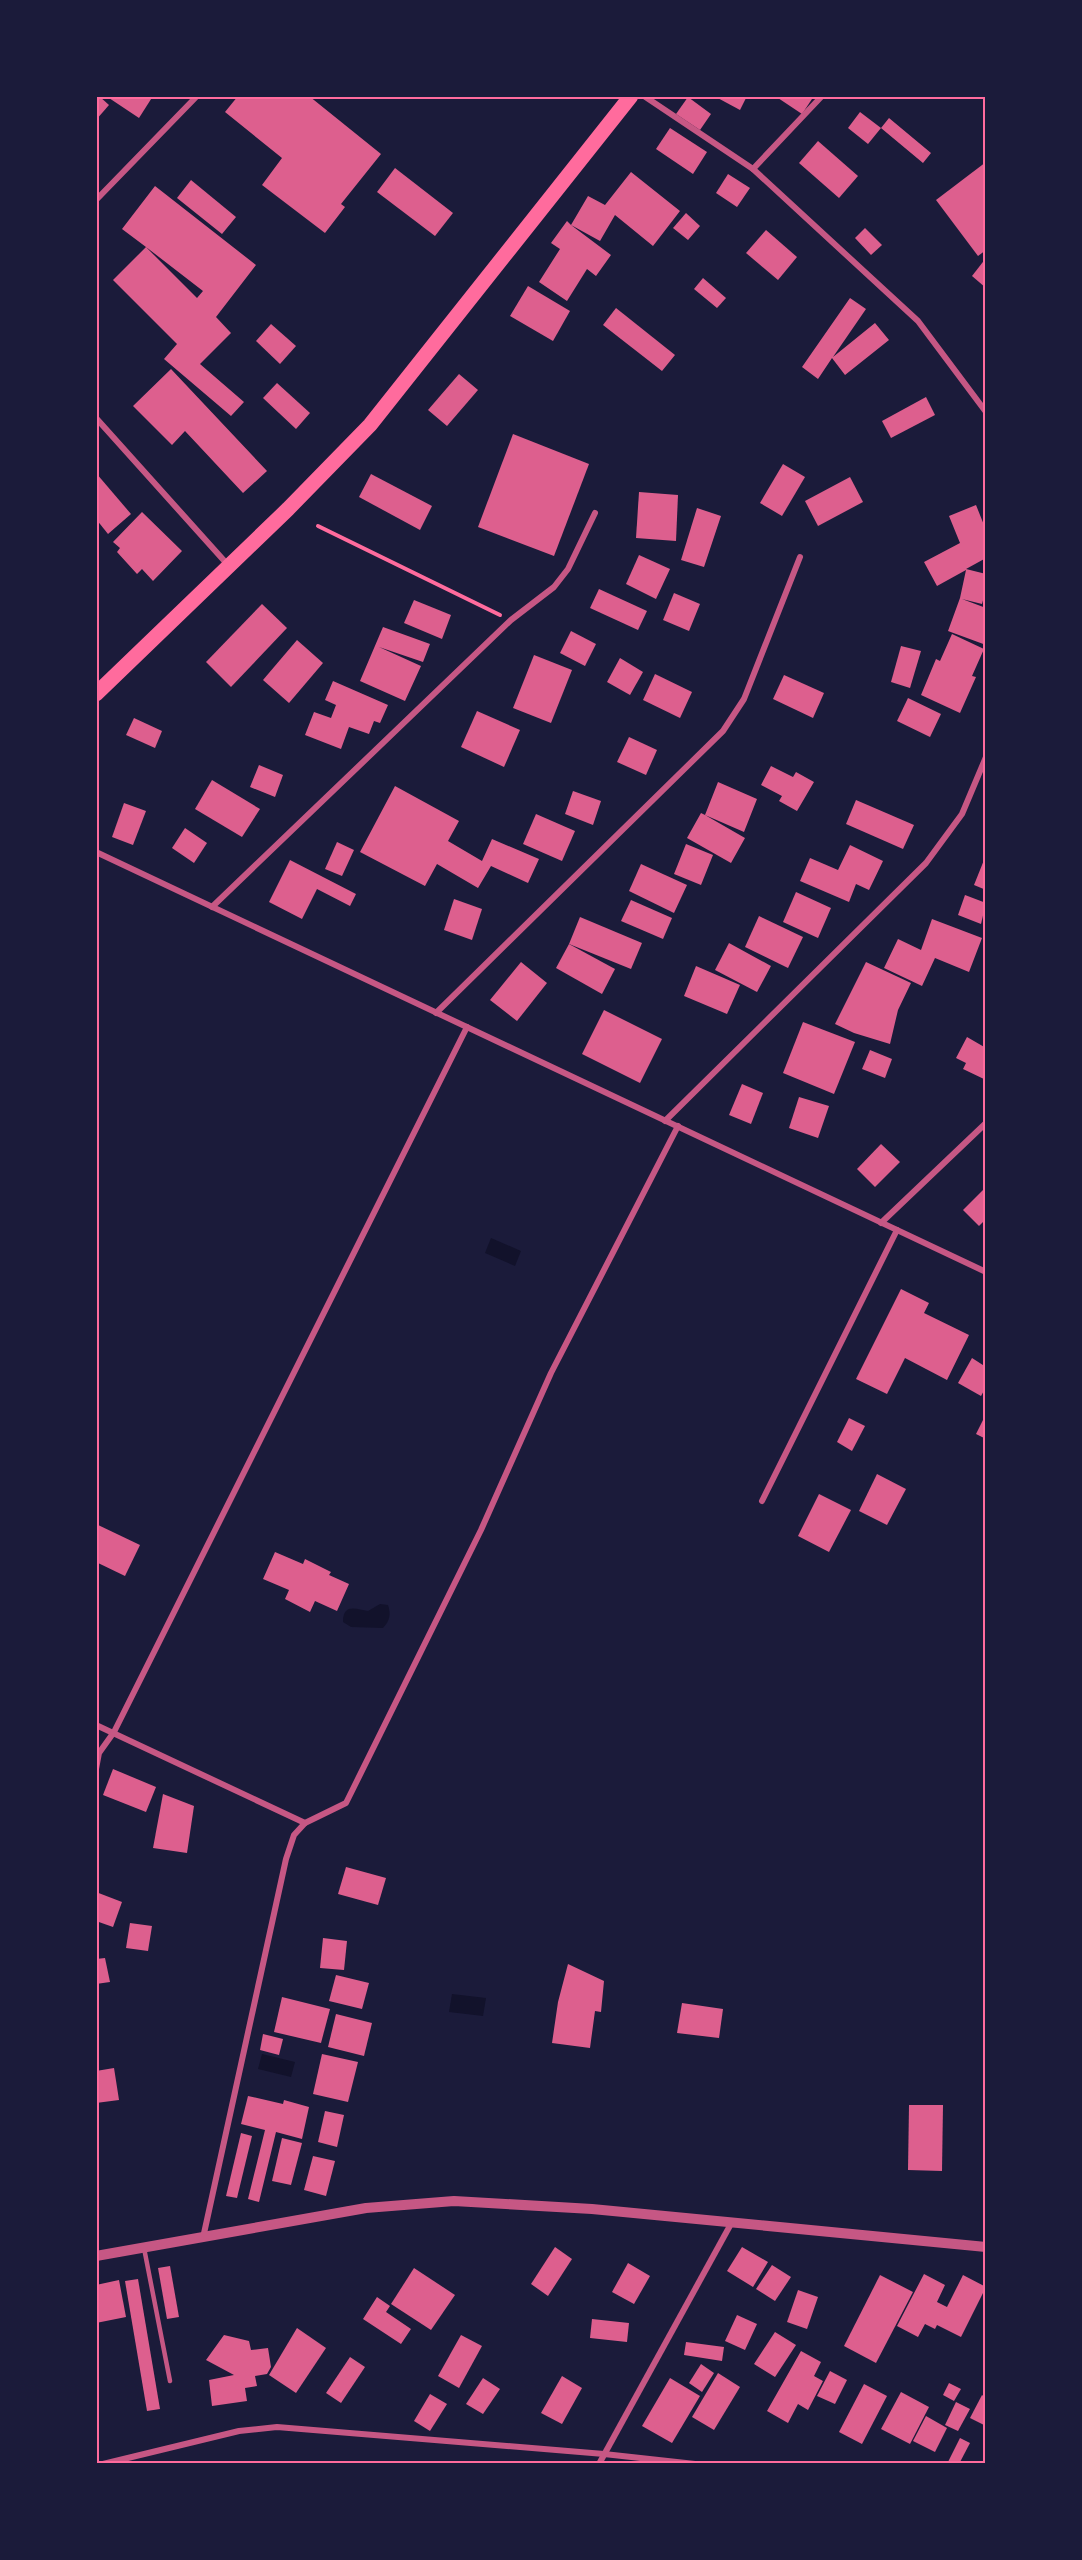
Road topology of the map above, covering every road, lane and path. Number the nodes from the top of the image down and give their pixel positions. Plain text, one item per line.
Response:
1 (197, 96) edge
2 (631, 96) edge
3 (644, 96) edge
4 (822, 96) edge
5 (753, 169) junction
6 (96, 200) edge
7 (986, 412) edge
8 (96, 418) edge
9 (595, 513) dead end
10 (318, 526) dead end
11 (800, 557) dead end
12 (228, 565) junction
13 (511, 620) junction
14 (96, 694) edge
15 (986, 757) edge
16 (96, 852) edge
17 (212, 907) junction
18 (436, 1013) junction
19 (467, 1027) junction
20 (665, 1121) junction
21 (986, 1123) edge
22 (678, 1126) junction
23 (881, 1223) junction
24 (897, 1230) junction
25 (986, 1272) edge
26 (762, 1501) dead end
27 (96, 1725) edge
28 (114, 1732) junction
29 (96, 1769) edge
30 (305, 1823) junction
31 (732, 2222) junction
32 (203, 2238) junction
33 (986, 2247) edge
34 (144, 2248) junction
35 (96, 2256) edge
36 (170, 2381) dead end
37 (604, 2454) junction
38 (103, 2464) edge
39 (599, 2464) edge
40 (695, 2464) edge

1 - 6 street
2 - 12 main road
3 - 5 street
4 - 5 street
5 - 7 street
8 - 12 street
9 - 13 street
10 - 13 path
11 - 18 street
12 - 14 main road
13 - 17 street
15 - 20 street
16 - 17 street
17 - 18 street
18 - 19 street
19 - 20 street
19 - 28 street
20 - 22 street
21 - 23 street
22 - 23 street
22 - 30 street
23 - 24 street
24 - 25 street
24 - 26 street
27 - 28 street
28 - 29 street
28 - 30 street
30 - 32 street
31 - 32 street
31 - 33 street
31 - 37 street
32 - 34 street
34 - 35 street
34 - 36 lane
37 - 38 street
37 - 39 street
37 - 40 street

